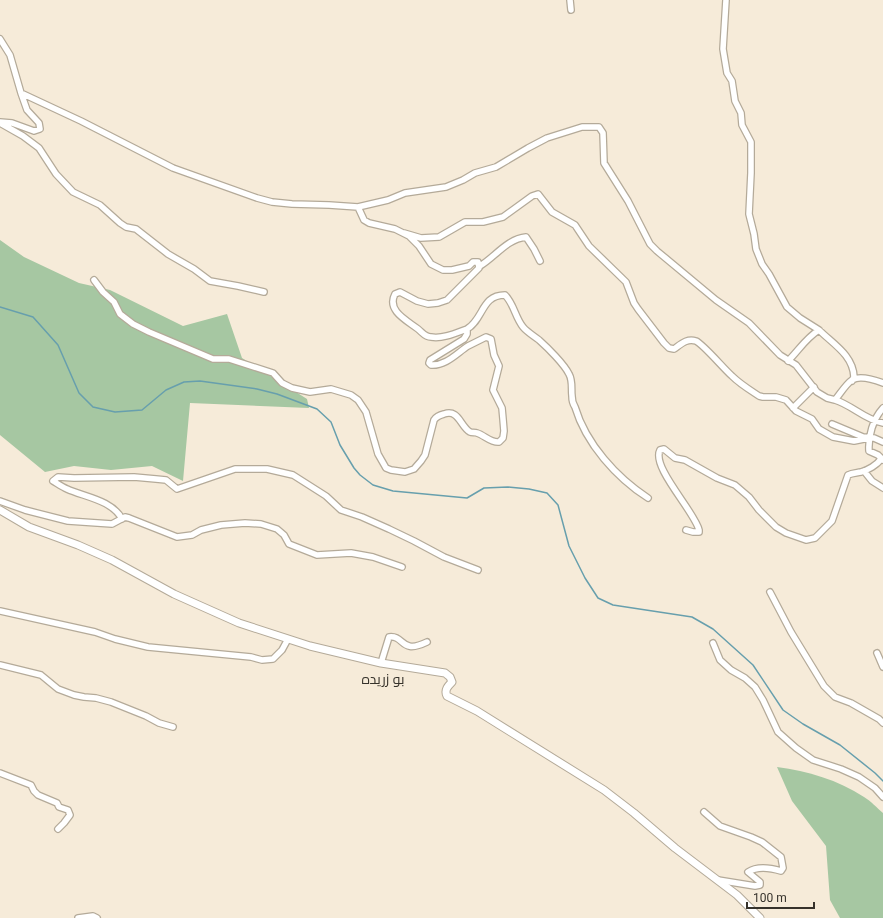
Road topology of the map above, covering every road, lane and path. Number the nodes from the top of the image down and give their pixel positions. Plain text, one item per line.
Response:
1 (570, 0) edge
2 (726, 0) edge
3 (571, 10) dead end
4 (0, 40) edge
5 (21, 93) junction
6 (0, 123) edge
7 (358, 207) junction
8 (404, 233) junction
9 (540, 261) dead end
10 (480, 266) junction
11 (94, 280) dead end
12 (264, 292) dead end
13 (467, 329) junction
14 (820, 330) junction
15 (788, 360) junction
16 (852, 380) junction
17 (883, 383) edge
18 (814, 387) junction
19 (835, 400) junction
20 (793, 408) junction
21 (883, 408) edge
22 (875, 421) junction
23 (883, 422) edge
24 (832, 424) dead end
25 (869, 438) junction
26 (883, 442) edge
27 (882, 460) edge
28 (864, 471) junction
29 (883, 488) edge
30 (648, 498) dead end
31 (0, 501) edge
32 (0, 510) edge
33 (122, 519) junction
34 (686, 530) dead end
35 (402, 568) dead end
36 (478, 570) dead end
37 (770, 592) dead end
38 (0, 611) edge
39 (288, 639) junction
40 (427, 642) dead end
41 (713, 643) dead end
42 (878, 653) dead end
43 (381, 663) junction
44 (0, 664) edge
45 (883, 667) edge
46 (883, 723) edge
47 (174, 727) dead end
48 (0, 773) edge
49 (883, 797) edge
50 (704, 812) dead end
51 (58, 829) dead end
52 (718, 880) junction
53 (78, 918) edge
54 (97, 918) edge
55 (760, 918) edge

1 - 3 street
2 - 14 street
4 - 5 street
5 - 6 street
5 - 7 street
6 - 12 street
7 - 8 street
7 - 15 street
8 - 10 street
8 - 20 street
9 - 10 street
10 - 13 street
11 - 13 street
13 - 30 street
14 - 15 street
14 - 16 street
15 - 18 street
16 - 17 street
16 - 19 street
18 - 19 street
18 - 20 street
19 - 22 street
20 - 25 street
21 - 22 street
22 - 23 street
22 - 25 street
24 - 25 street
25 - 26 street
25 - 27 street
27 - 28 street
28 - 29 street
28 - 34 street
31 - 33 street
32 - 39 street
33 - 35 street
33 - 36 street
37 - 46 street
38 - 39 street
39 - 43 street
40 - 43 street
41 - 49 street
42 - 45 street
43 - 52 street
44 - 47 street
48 - 51 street
50 - 52 street
52 - 55 street
53 - 54 street

